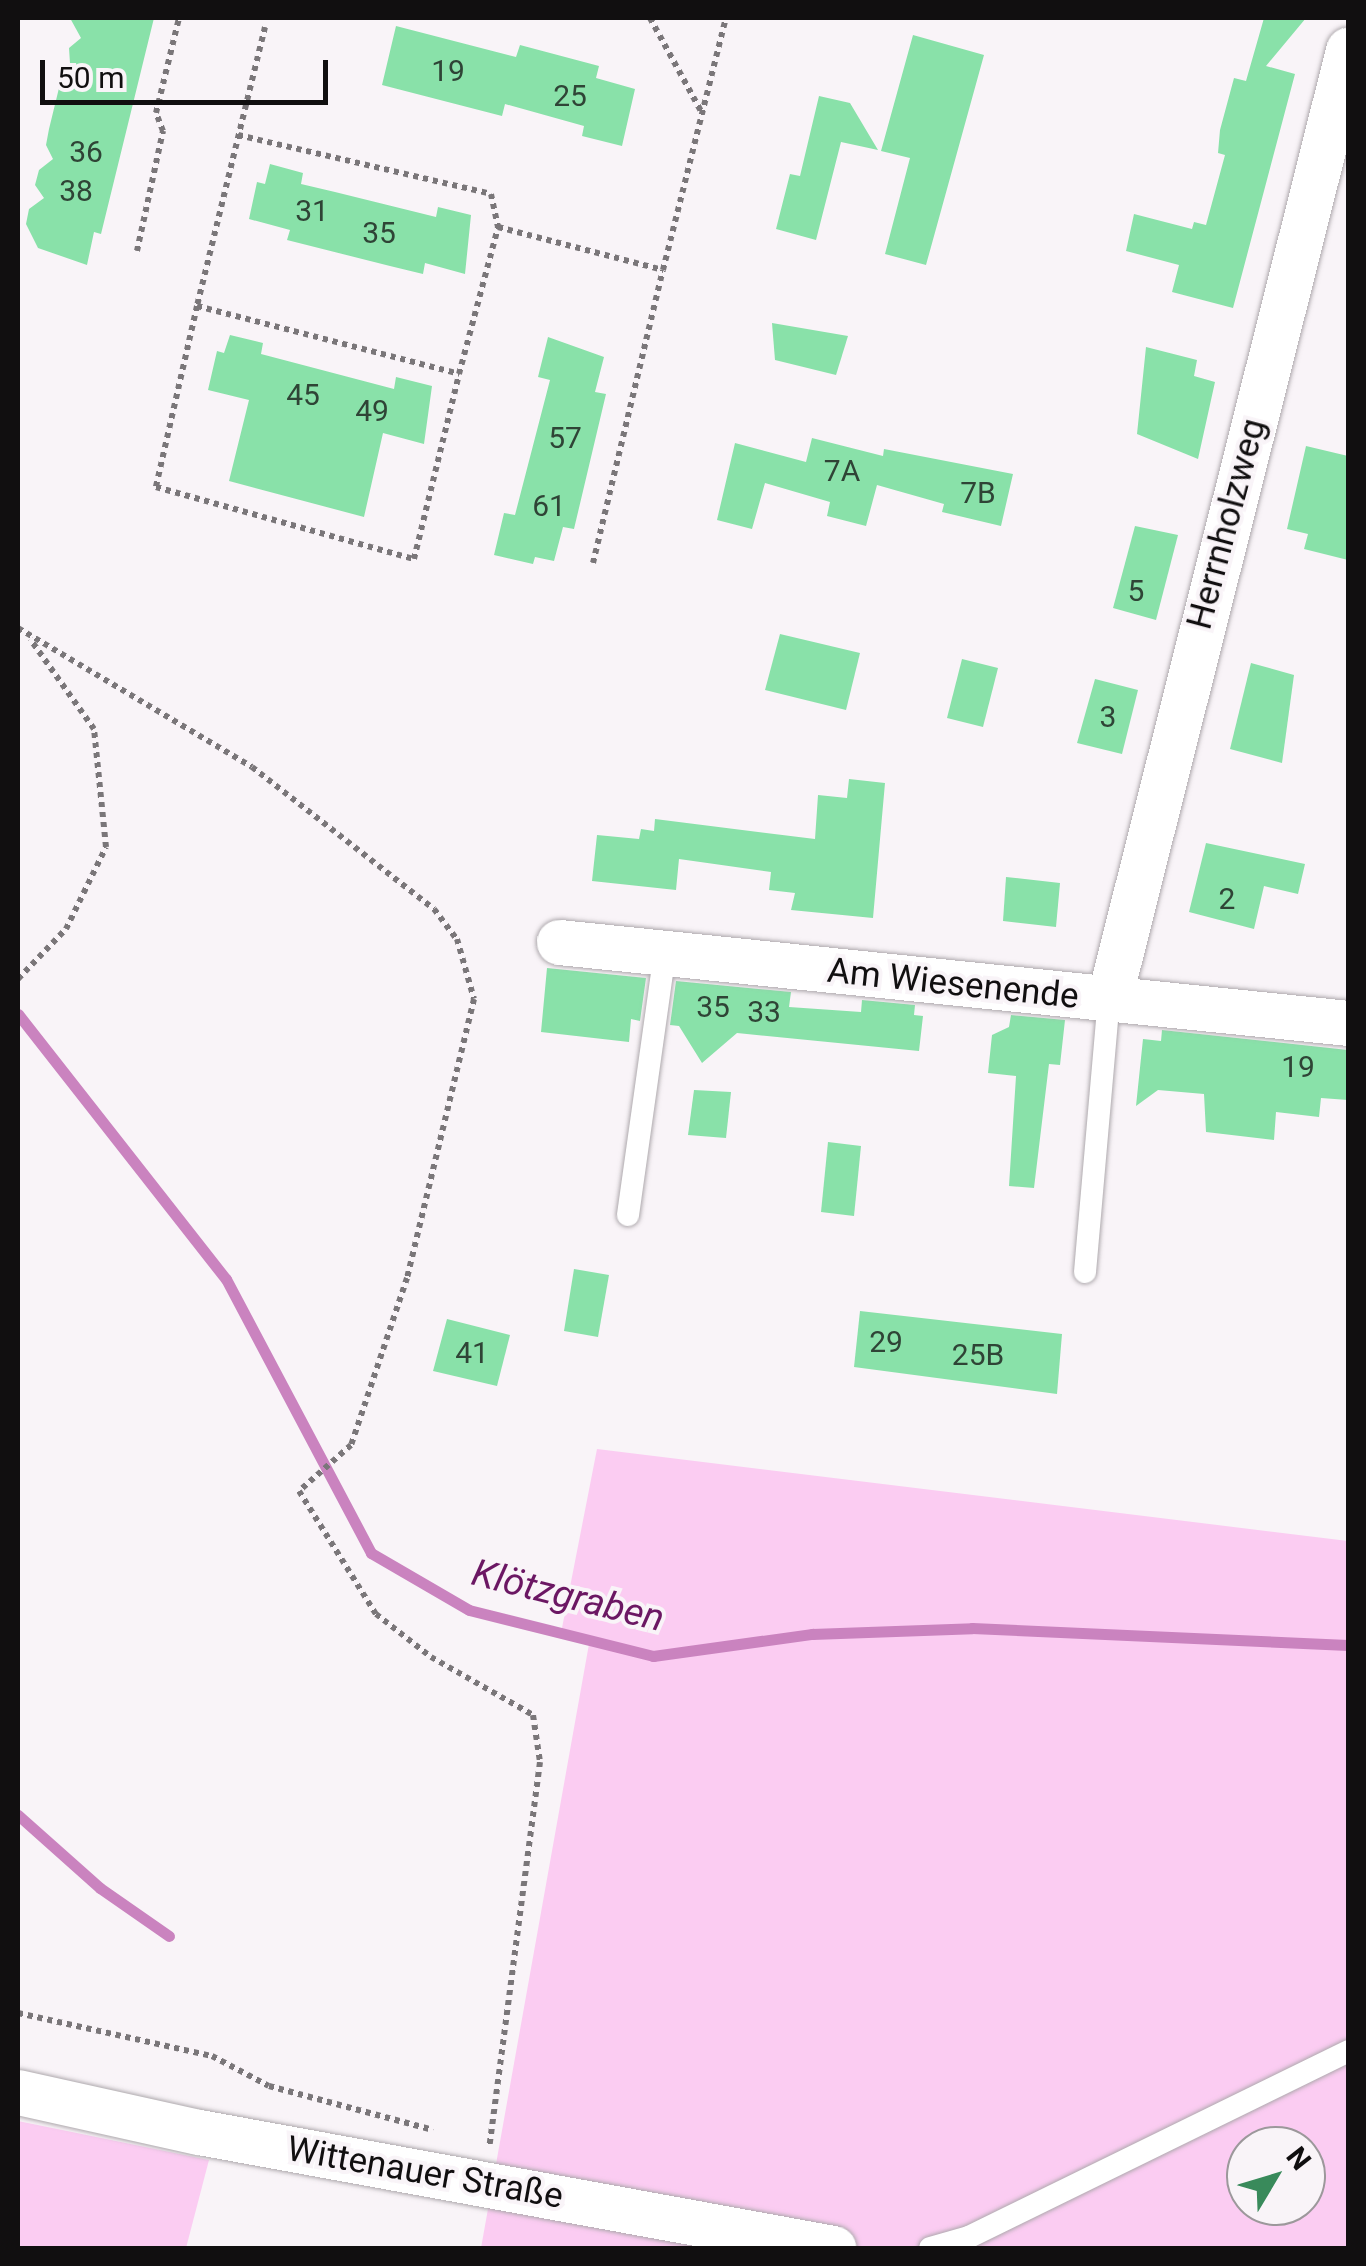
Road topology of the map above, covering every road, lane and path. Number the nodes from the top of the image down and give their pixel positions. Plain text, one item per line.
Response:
1 (180, 18) edge
2 (650, 18) edge
3 (726, 18) edge
4 (265, 26) dead end
5 (1348, 50) edge
6 (702, 112) junction
7 (238, 136) junction
8 (498, 227) junction
9 (136, 251) dead end
10 (662, 270) junction
11 (197, 306) junction
12 (459, 374) junction
13 (593, 562) dead end
14 (18, 628) edge
15 (26, 634) junction
16 (559, 942) dead end
17 (666, 953) junction
18 (18, 980) edge
19 (1109, 999) junction
20 (1348, 1023) edge
21 (628, 1215) dead end
22 (1085, 1272) dead end
23 (18, 2012) edge
24 (1348, 2051) edge
25 (18, 2092) edge
26 (441, 2132) dead end
27 (482, 2158) junction
28 (833, 2248) edge
29 (930, 2248) edge

1 - 9 path
2 - 6 path
3 - 6 path
4 - 7 path
5 - 19 street, Herrnholzweg
6 - 10 path
7 - 8 path
7 - 11 path
8 - 10 path
8 - 12 path
10 - 13 path
11 - 12 path
11 - 12 path
14 - 15 path
15 - 18 path
15 - 27 path
16 - 17 street, Am Wiesenende
17 - 19 street, Am Wiesenende
17 - 21 lane
19 - 20 street, Am Wiesenende
19 - 22 lane
23 - 26 path
24 - 29 lane
25 - 27 street, Wittenauer Straße
27 - 28 street, Wittenauer Straße

